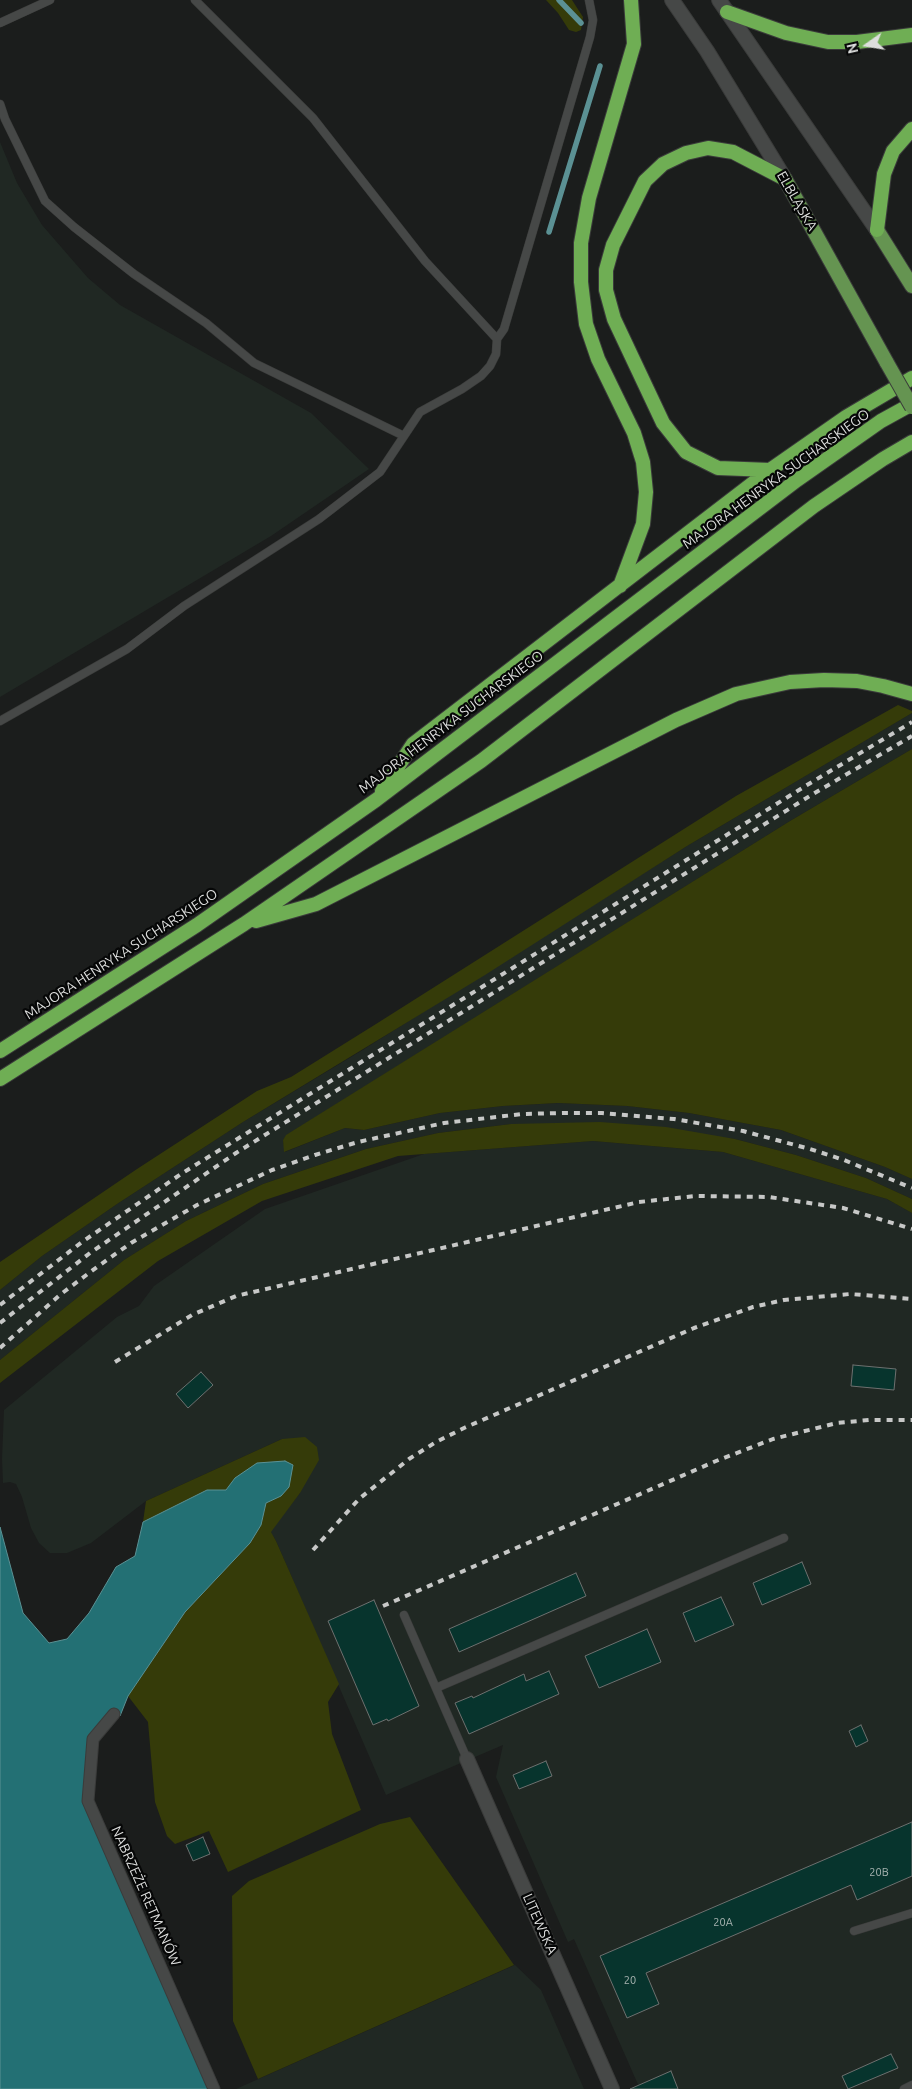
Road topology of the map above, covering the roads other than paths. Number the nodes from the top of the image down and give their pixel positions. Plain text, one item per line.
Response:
1 (50, 0) edge
2 (195, 0) edge
3 (589, 0) edge
4 (630, 0) edge
5 (672, 0) edge
6 (719, 0) edge
7 (728, 12) junction
8 (0, 22) edge
9 (912, 35) edge
10 (0, 104) edge
11 (912, 129) edge
12 (785, 179) junction
13 (877, 230) junction
14 (912, 286) edge
15 (497, 339) junction
16 (912, 378) edge
17 (912, 405) edge
18 (404, 436) junction
19 (912, 442) edge
20 (770, 470) junction
21 (620, 587) junction
22 (912, 694) edge
23 (0, 721) edge
24 (376, 800) junction
25 (244, 924) junction
26 (0, 1051) edge
27 (0, 1079) edge
28 (784, 1538) dead end
29 (404, 1615) dead end
30 (436, 1688) junction
31 (114, 1714) dead end
32 (467, 1760) joint
33 (912, 1913) edge
34 (854, 1931) dead end
35 (912, 2086) edge
36 (214, 2089) edge
37 (612, 2089) edge
38 (904, 2089) edge

1 - 8 lane
2 - 15 lane
3 - 15 lane
4 - 21 highway
5 - 12 main road, ELBLĄSKA
6 - 7 main road
7 - 9 highway
7 - 13 main road
10 - 18 lane
11 - 13 highway
12 - 17 main road, ELBLĄSKA, bridge
12 - 20 highway
13 - 14 main road
15 - 18 lane
16 - 20 highway
17 - 24 highway, MAJORA HENRYKA SUCHARSKIEGO
18 - 23 lane
19 - 25 highway
20 - 21 highway
21 - 24 highway
22 - 25 highway
24 - 26 highway, MAJORA HENRYKA SUCHARSKIEGO
25 - 27 highway
28 - 30 lane
29 - 30 lane
30 - 32 lane
31 - 36 street, NABRZEŻE RETMANÓW
32 - 37 main road, LITEWSKA
33 - 34 lane
35 - 38 lane

